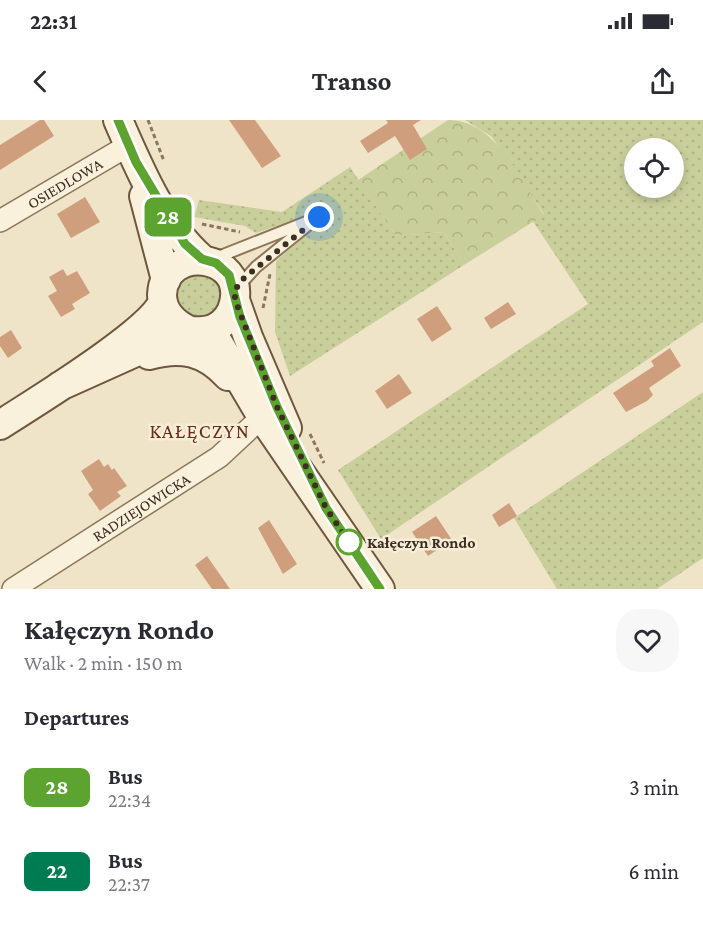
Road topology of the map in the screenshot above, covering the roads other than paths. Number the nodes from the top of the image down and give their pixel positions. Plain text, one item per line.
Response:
1 (127, 142) edge
2 (0, 221) edge
3 (206, 260) junction
4 (164, 291) junction
5 (235, 295) junction
6 (196, 331) junction
7 (109, 366) junction
8 (60, 386) junction
9 (262, 417) junction
10 (0, 425) edge
11 (326, 508) junction
12 (13, 589) edge
13 (380, 589) edge

1 - 2 street, OSIEDLOWA
1 - 3 main road
1 - 4 main road
3 - 4 main road
3 - 5 main road
3 - 5 lane
4 - 6 main road
4 - 8 main road
5 - 6 main road
5 - 11 main road
6 - 7 main road
6 - 9 main road
7 - 8 main road
7 - 9 main road
8 - 10 main road
9 - 11 main road
9 - 12 street, RADZIEJOWICKA
11 - 13 main road

